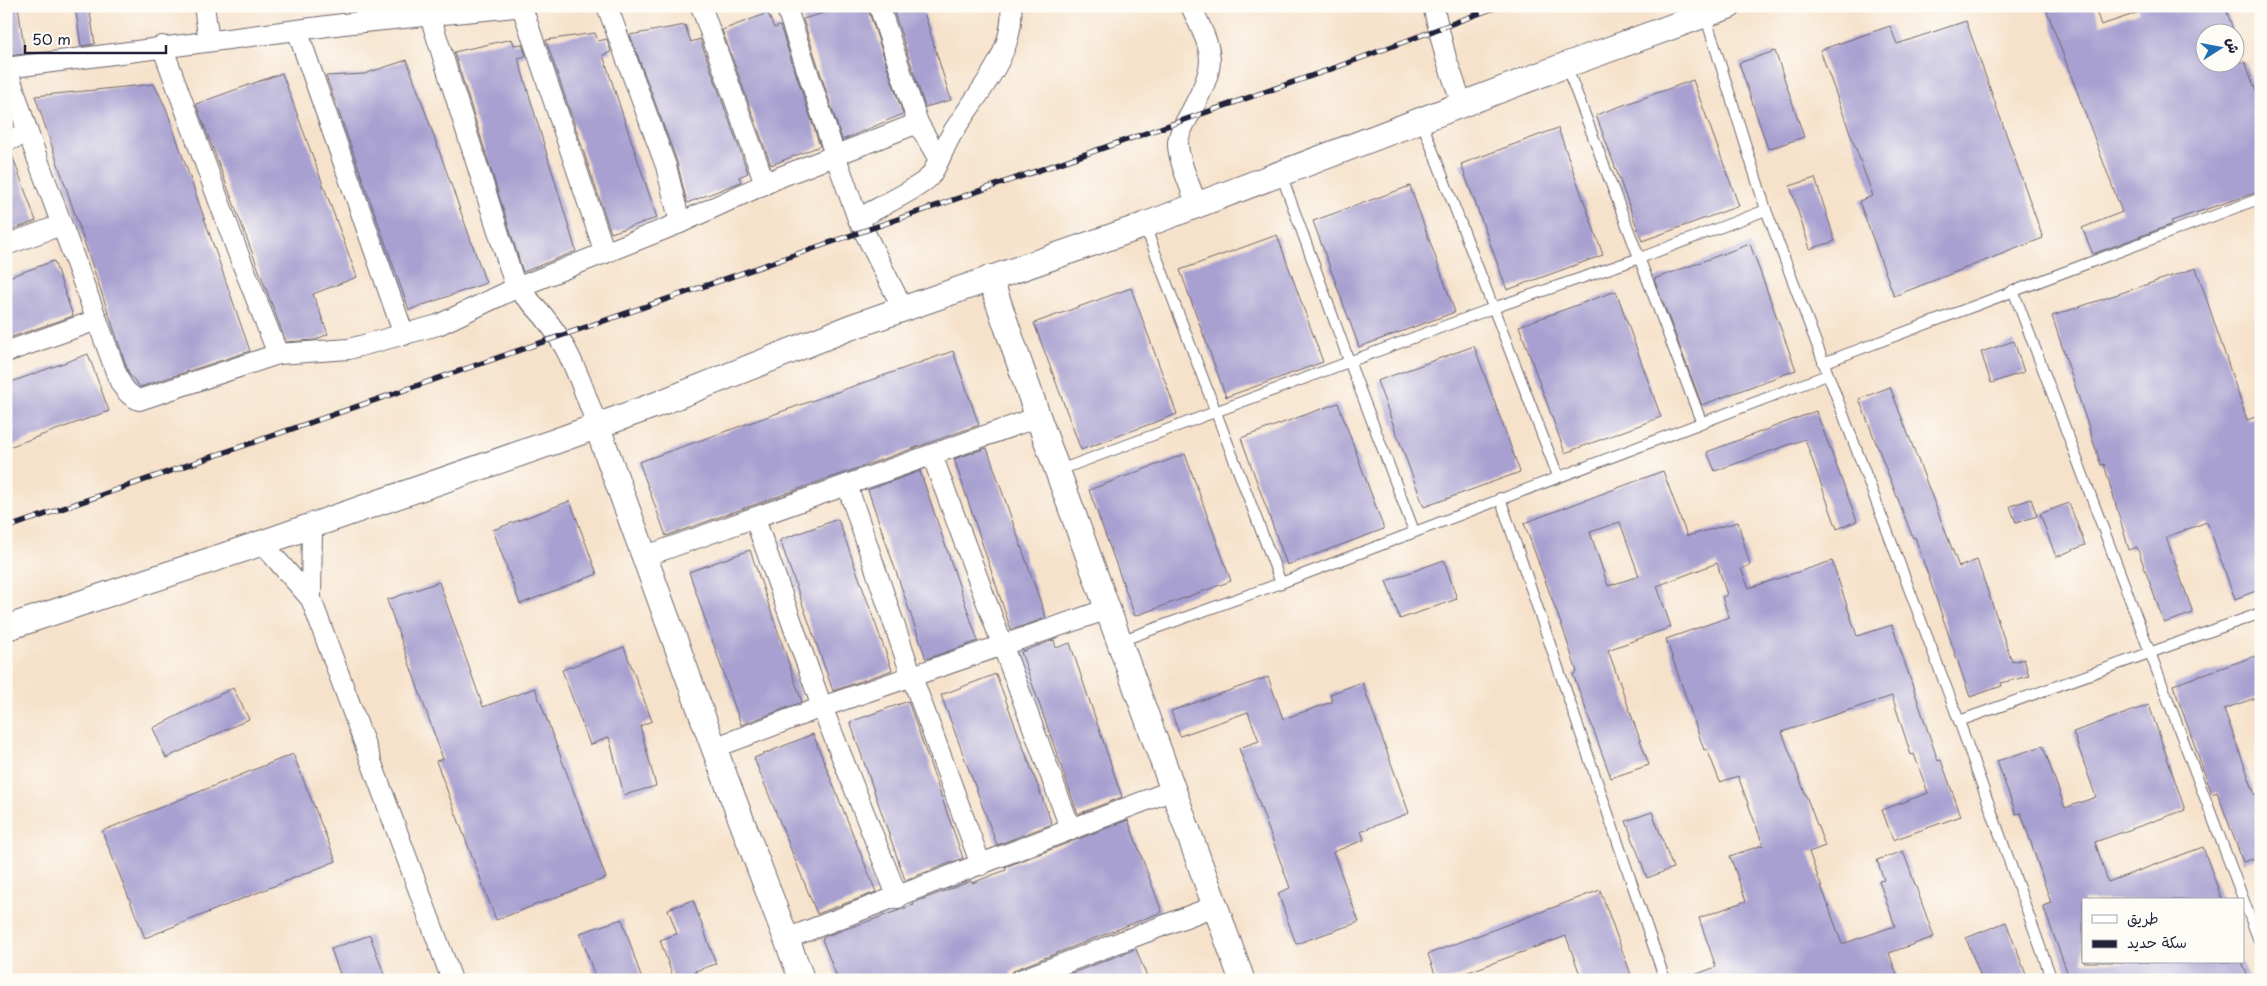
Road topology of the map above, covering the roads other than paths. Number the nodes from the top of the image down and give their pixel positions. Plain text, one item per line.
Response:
1 (204, 6) edge
2 (523, 6) edge
3 (607, 6) edge
4 (701, 6) edge
5 (786, 6) edge
6 (879, 6) edge
7 (1011, 6) edge
8 (1191, 6) edge
9 (1433, 6) edge
10 (1729, 6) edge
11 (1705, 15) junction
12 (430, 16) junction
13 (298, 30) junction
14 (209, 41) junction
15 (162, 46) junction
16 (1566, 64) junction
17 (7, 68) edge
18 (1462, 104) junction
19 (1421, 120) junction
20 (918, 123) junction
21 (28, 134) junction
22 (6, 141) edge
23 (834, 155) junction
24 (938, 158) junction
25 (1280, 173) junction
26 (765, 184) junction
27 (2261, 198) edge
28 (1197, 205) junction
29 (1766, 210) junction
30 (858, 219) junction
31 (680, 223) junction
32 (61, 225) junction
33 (1145, 225) junction
34 (6, 245) edge
35 (605, 253) junction
36 (1640, 258) junction
37 (990, 278) junction
38 (516, 288) junction
39 (2013, 290) junction
40 (1493, 308) junction
41 (903, 309) junction
42 (97, 320) junction
43 (404, 335) junction
44 (6, 352) edge
45 (278, 354) junction
46 (1349, 361) junction
47 (1823, 364) junction
48 (1827, 375) junction
49 (1217, 411) junction
50 (1038, 417) junction
51 (1701, 421) junction
52 (598, 426) junction
53 (932, 455) junction
54 (1057, 471) junction
55 (1558, 476) junction
56 (847, 485) junction
57 (1500, 498) junction
58 (755, 518) junction
59 (312, 526) junction
60 (1414, 531) junction
61 (262, 543) junction
62 (646, 556) junction
63 (1280, 583) junction
64 (311, 599) junction
65 (1108, 609) junction
66 (2261, 613) edge
67 (6, 628) edge
68 (1120, 641) junction
69 (1002, 646) junction
70 (2151, 653) junction
71 (912, 677) junction
72 (822, 707) junction
73 (1958, 721) junction
74 (714, 748) junction
75 (1173, 790) junction
76 (1071, 830) junction
77 (981, 865) junction
78 (898, 898) junction
79 (2243, 898) edge
80 (2244, 901) edge
81 (1215, 906) junction
82 (786, 939) junction
83 (2261, 946) edge
84 (452, 980) edge
85 (802, 980) edge
86 (1020, 980) edge
87 (1242, 980) edge
88 (1665, 980) edge
89 (2052, 980) edge

1 - 14 street
2 - 12 street
2 - 35 street
3 - 31 street
4 - 26 street
5 - 23 street
6 - 20 street
7 - 24 street
8 - 28 street
9 - 18 street
10 - 11 street
11 - 16 street
11 - 29 lane
12 - 13 street
12 - 38 street
13 - 14 street
13 - 43 street
14 - 15 street
15 - 17 street
15 - 45 street
16 - 18 street
16 - 36 lane
17 - 21 street
18 - 19 street
19 - 25 street
19 - 40 lane
20 - 23 street
20 - 24 street
21 - 22 street
21 - 32 street
23 - 26 street
23 - 30 street
24 - 30 street
25 - 28 street
25 - 46 lane
26 - 31 street
27 - 39 lane
28 - 33 street
29 - 36 lane
29 - 47 lane
30 - 41 street
31 - 35 street
32 - 34 street
32 - 42 street
33 - 37 street
33 - 49 lane
35 - 38 street
36 - 40 lane
36 - 51 lane
37 - 41 street
37 - 50 street
38 - 43 street
38 - 52 street
39 - 47 lane
39 - 70 lane
40 - 46 lane
40 - 55 lane
41 - 52 street
42 - 44 street
42 - 45 street
43 - 45 street
46 - 49 lane
46 - 60 lane
47 - 48 lane
48 - 51 lane
48 - 73 lane
49 - 54 lane
49 - 63 lane
50 - 53 street
50 - 54 street
51 - 55 lane
52 - 59 street
52 - 62 street
53 - 56 street
53 - 69 street
54 - 65 street
55 - 57 lane
56 - 58 street
56 - 71 street
57 - 60 lane
57 - 88 lane
58 - 62 street
58 - 72 street
59 - 61 street
59 - 64 street
60 - 63 lane
61 - 64 street
61 - 67 street
62 - 74 street
63 - 68 lane
64 - 84 street
65 - 68 street
65 - 69 street
66 - 70 lane
68 - 75 street
69 - 71 street
69 - 76 street
70 - 73 lane
70 - 79 lane
71 - 72 street
71 - 77 street
72 - 74 street
72 - 78 street
73 - 89 lane
74 - 82 street
75 - 76 street
75 - 81 street
76 - 77 street
77 - 78 street
78 - 82 street
80 - 83 lane
81 - 86 street
81 - 87 street
82 - 85 street

